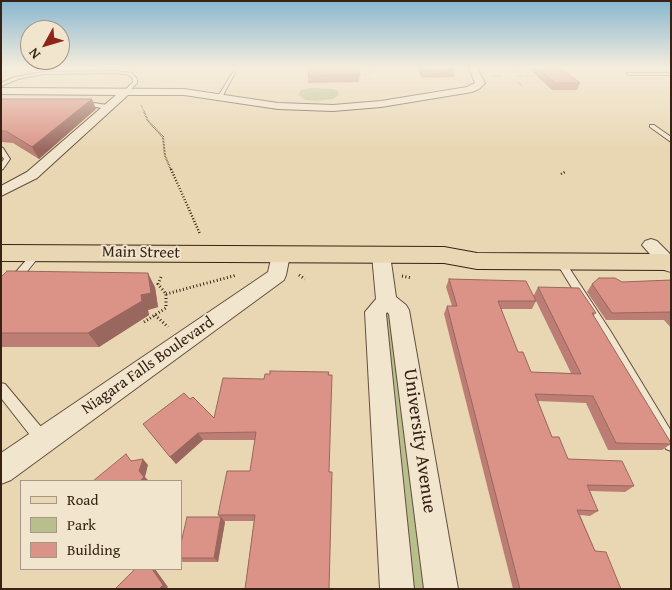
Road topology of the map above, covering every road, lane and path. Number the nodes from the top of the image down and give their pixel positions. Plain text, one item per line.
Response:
1 (121, 96) edge
2 (209, 96) edge
3 (431, 96) edge
4 (219, 97) joint
5 (140, 101) dead end
6 (77, 103) edge
7 (107, 107) junction
8 (652, 126) dead end
9 (671, 140) edge
10 (1, 150) edge
11 (1, 168) edge
12 (564, 172) dead end
13 (561, 174) dead end
14 (1, 192) edge
15 (200, 234) dead end
16 (38, 252) junction
17 (1, 253) edge
18 (281, 255) junction
19 (381, 255) junction
20 (444, 255) junction
21 (666, 256) edge
22 (561, 262) junction
23 (237, 275) dead end
24 (299, 275) dead end
25 (399, 276) dead end
26 (161, 277) dead end
27 (412, 278) dead end
28 (304, 279) dead end
29 (166, 294) junction
30 (1, 296) edge
31 (386, 301) junction
32 (155, 315) junction
33 (144, 322) dead end
34 (168, 327) dead end
35 (1, 388) edge
36 (42, 440) junction
37 (671, 444) edge
38 (1, 470) edge
39 (397, 589) edge
40 (441, 589) edge

1 - 7 street
2 - 4 street
3 - 4 street
5 - 15 path
6 - 7 lane
7 - 14 street
8 - 9 lane
10 - 11 lane
12 - 13 path
16 - 17 main road, Main Street
16 - 18 main road, Main Street
16 - 30 lane
18 - 19 main road, Main Street
18 - 36 street, Niagara Falls Boulevard
19 - 20 main road, Main Street
19 - 31 street
20 - 21 main road
20 - 22 main road
21 - 22 main road
22 - 37 lane
23 - 29 path
24 - 28 path
25 - 27 path
26 - 29 path
29 - 32 path
31 - 39 street, University Avenue
31 - 40 street, University Avenue
32 - 33 path
32 - 34 path
35 - 36 lane
36 - 38 street, Niagara Falls Boulevard

